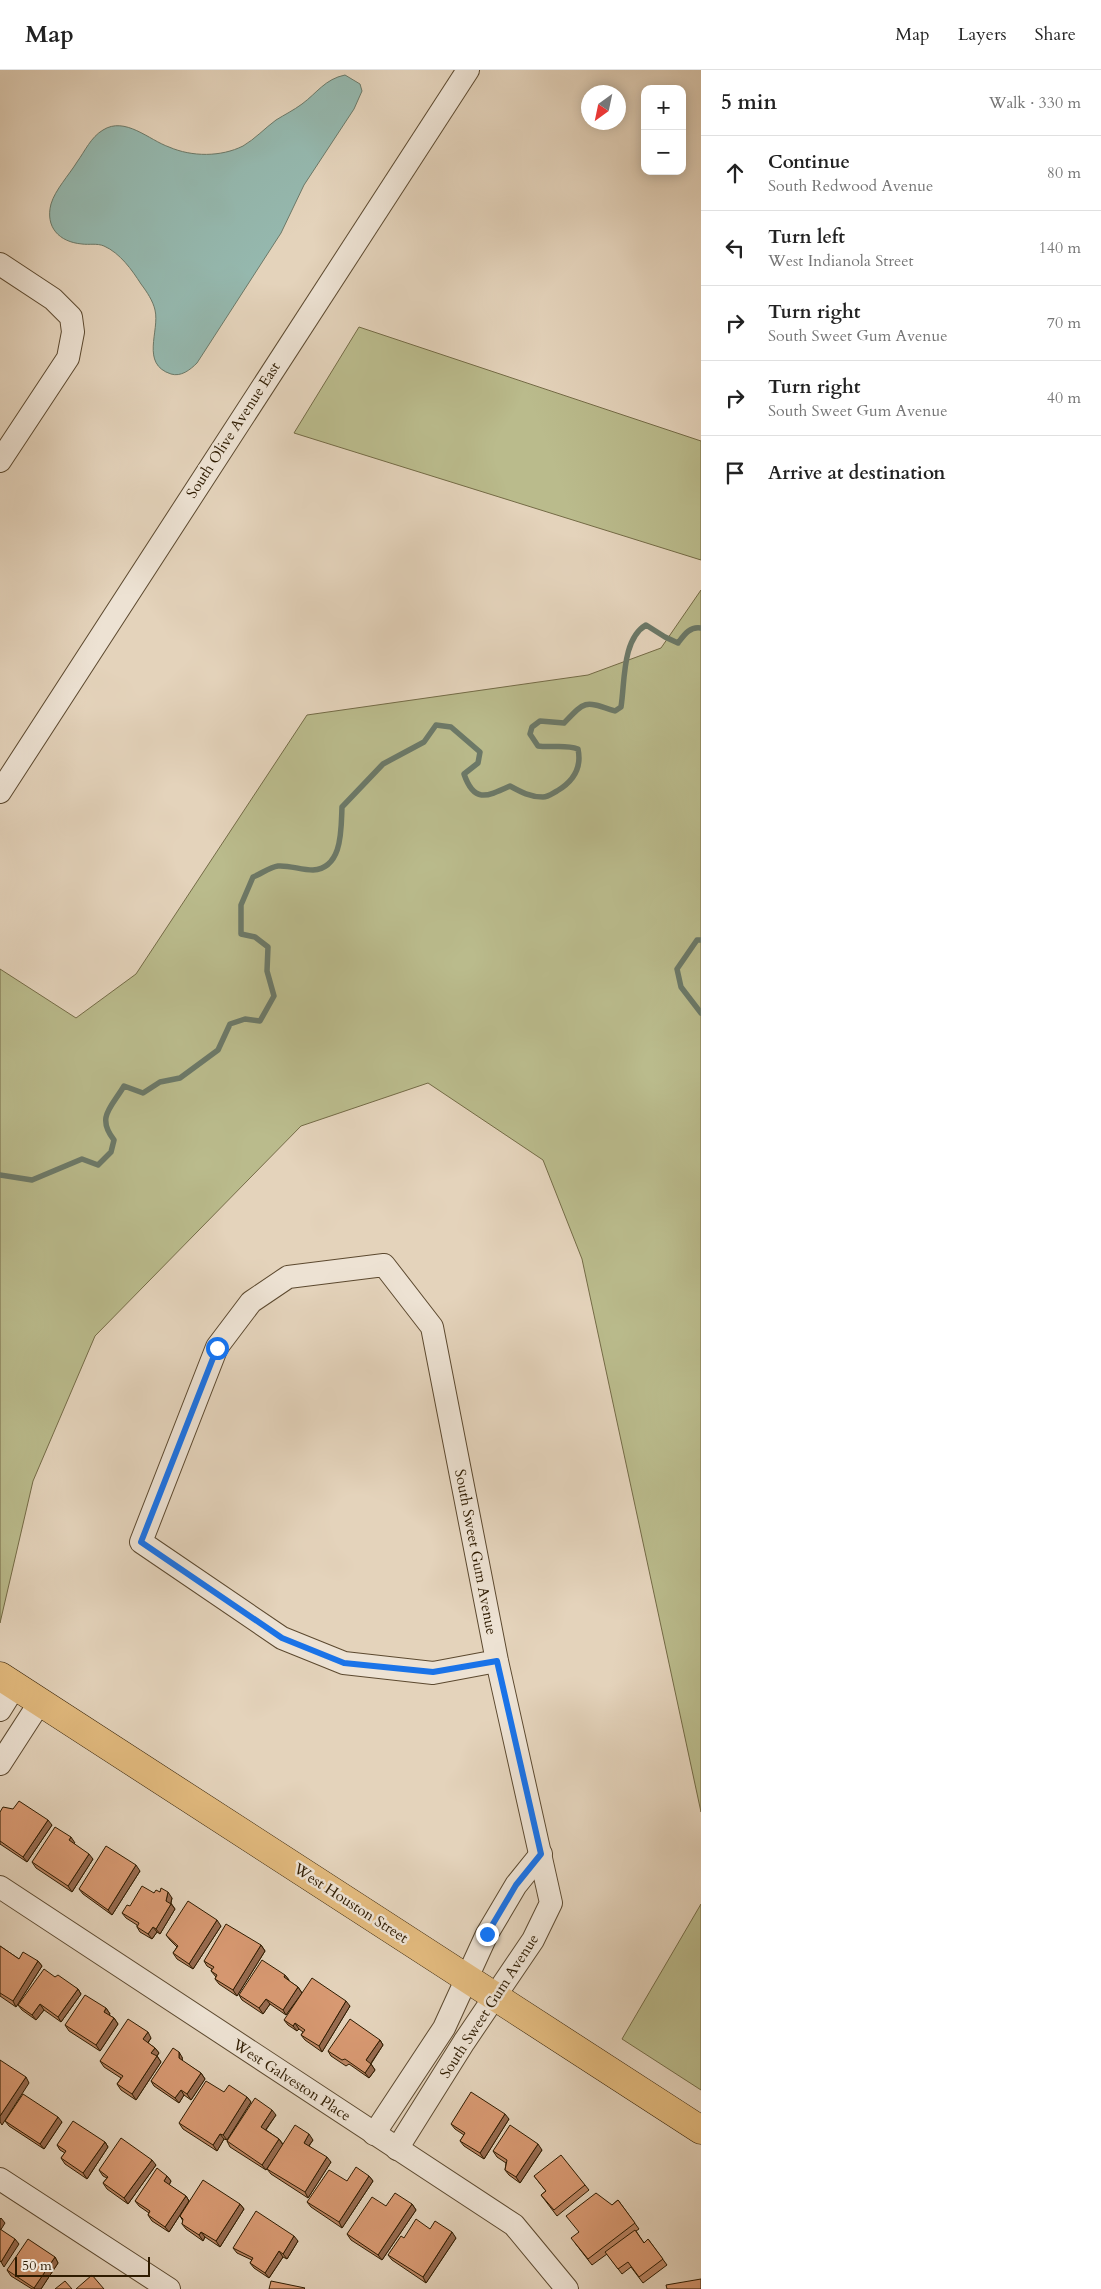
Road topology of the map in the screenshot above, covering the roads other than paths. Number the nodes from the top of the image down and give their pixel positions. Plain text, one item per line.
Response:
1 (468, 70) edge
2 (0, 264) edge
3 (0, 461) edge
4 (0, 792) edge
5 (497, 1661) junction
6 (8, 1681) edge
7 (40, 1702) junction
8 (0, 1710) edge
9 (0, 1764) edge
10 (541, 1854) junction
11 (0, 1888) edge
12 (467, 1978) junction
13 (495, 1996) junction
14 (701, 2130) edge
15 (374, 2134) junction
16 (397, 2149) junction
17 (0, 2179) edge
18 (169, 2289) edge
19 (568, 2289) edge

1 - 4 street, South Olive Avenue East
2 - 3 street
5 - 5 street, South Sweet Gum Avenue
5 - 10 street, South Sweet Gum Avenue
6 - 7 main road, West Houston Street
6 - 8 street
7 - 9 street
7 - 12 main road, West Houston Street
10 - 12 street, South Sweet Gum Avenue
10 - 13 street, South Sweet Gum Avenue
11 - 15 street, West Galveston Place
12 - 13 main road, West Houston Street
12 - 15 street, South Sweet Gum Avenue
13 - 14 main road, West Houston Street
13 - 16 street, South Sweet Gum Avenue
15 - 16 street, West Galveston Place
16 - 19 street, West Galveston Place
17 - 18 street

